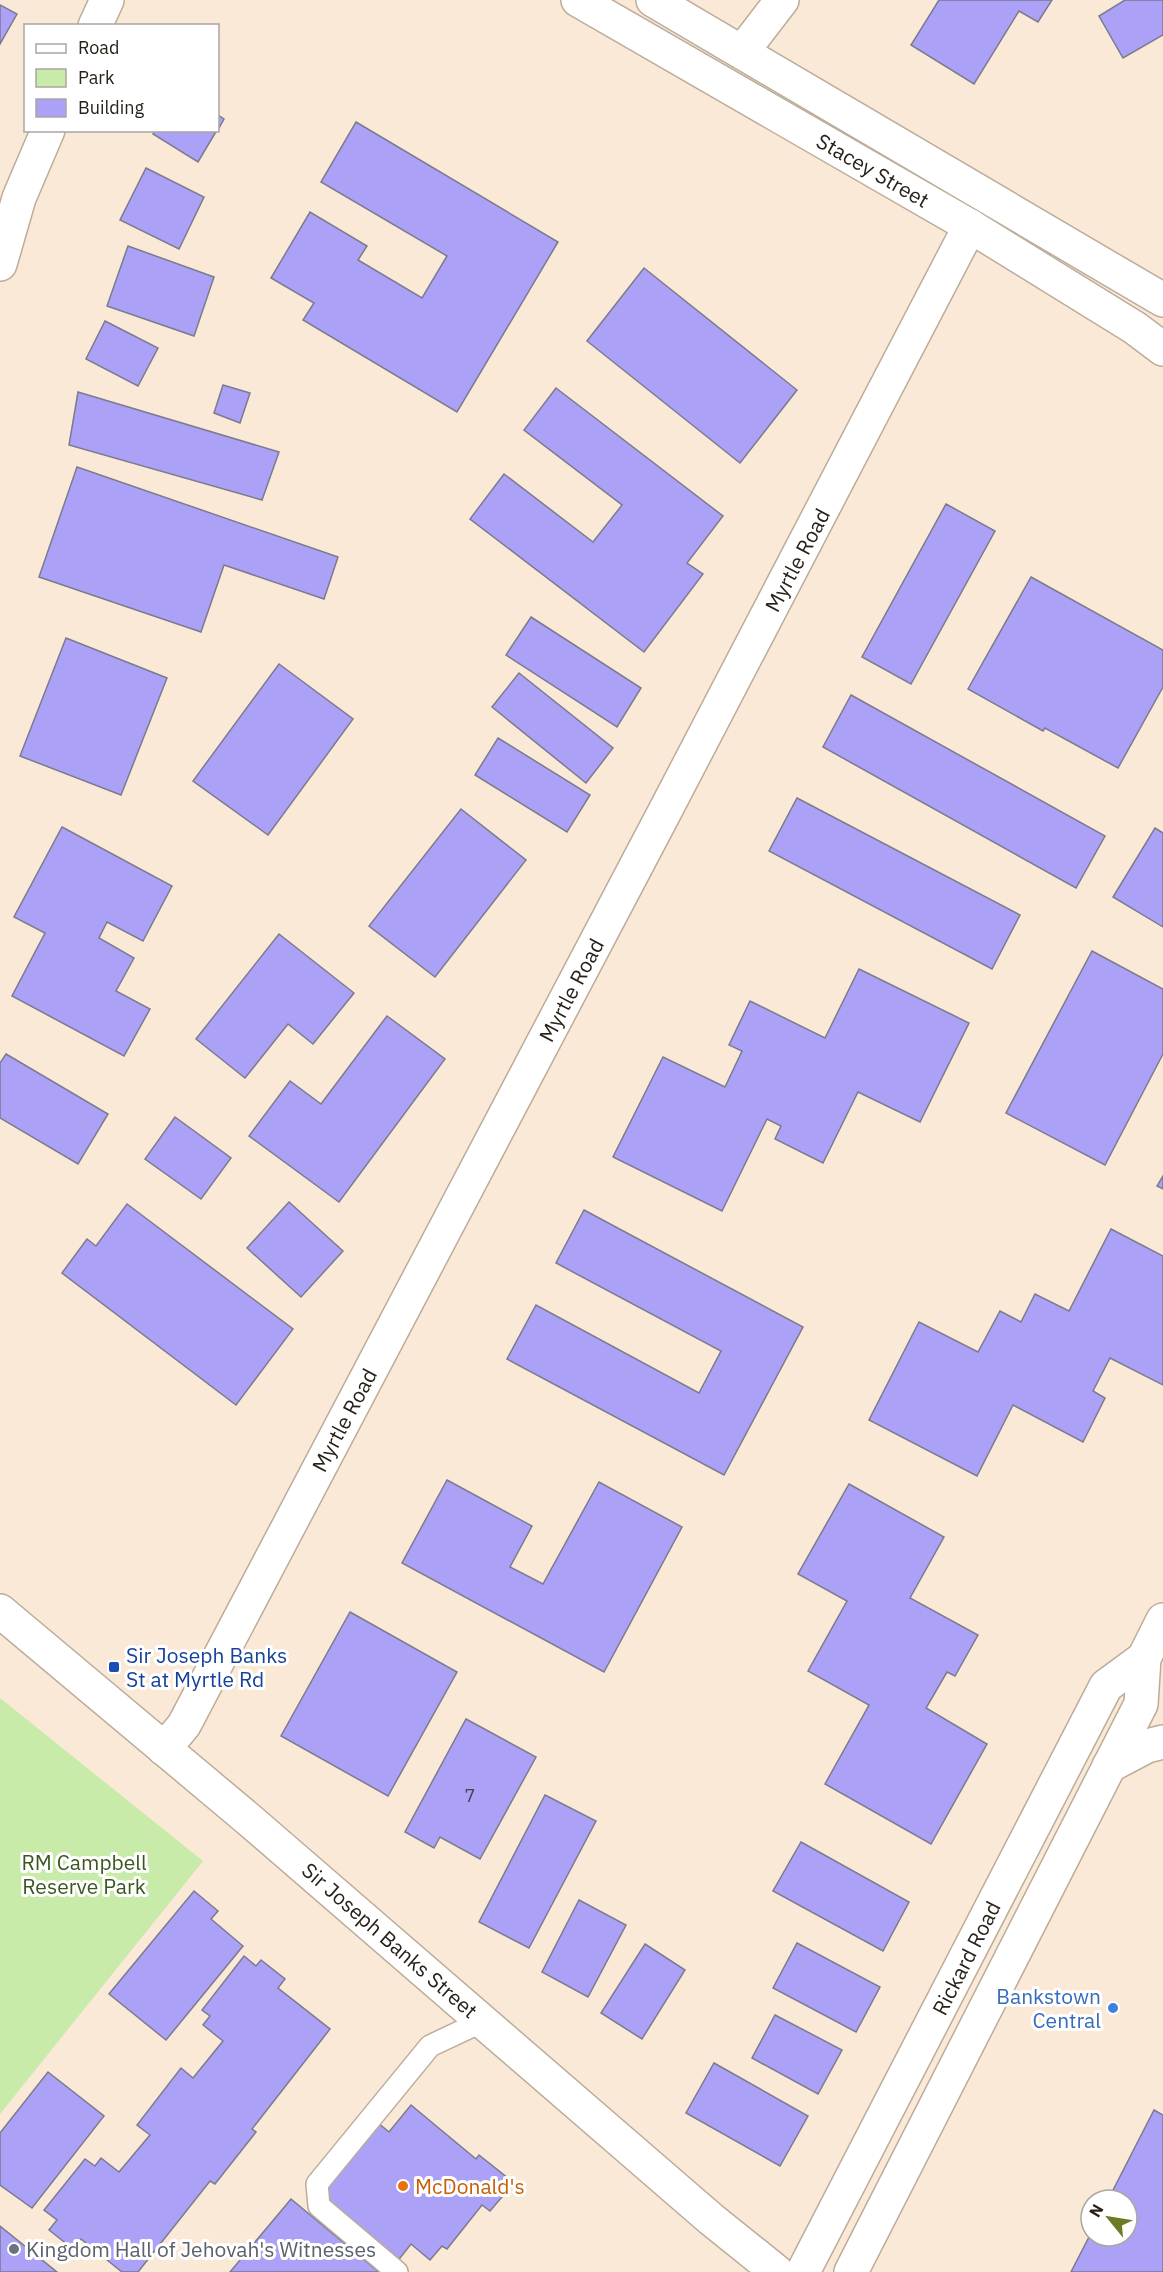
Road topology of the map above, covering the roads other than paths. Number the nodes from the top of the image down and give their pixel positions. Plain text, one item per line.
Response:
1 (107, 0) edge
2 (578, 0) edge
3 (653, 0) edge
4 (782, 0) edge
5 (96, 24) edge
6 (742, 52) junction
7 (47, 132) edge
8 (970, 226) junction
9 (0, 264) edge
10 (1163, 300) edge
11 (1163, 349) edge
12 (0, 1611) edge
13 (1163, 1620) edge
14 (1144, 1658) junction
15 (1163, 1742) edge
16 (165, 1749) junction
17 (1109, 1766) junction
18 (483, 2021) junction
19 (398, 2272) edge
20 (777, 2272) edge
21 (803, 2272) edge
22 (851, 2272) edge

1 - 5 main road
2 - 8 main road, Stacey Street
3 - 6 main road, Stacey Street
4 - 6 main road
6 - 10 main road, Stacey Street
7 - 9 main road
8 - 11 main road, Stacey Street
8 - 16 main road, Myrtle Road
12 - 16 main road, Sir Joseph Banks Street
13 - 14 main road, Rickard Road
14 - 17 main road, Rickard Road
14 - 21 main road, Rickard Road
15 - 17 main road
16 - 18 main road, Sir Joseph Banks Street
17 - 22 main road, Rickard Road
18 - 19 lane
18 - 20 main road, Sir Joseph Banks Street

